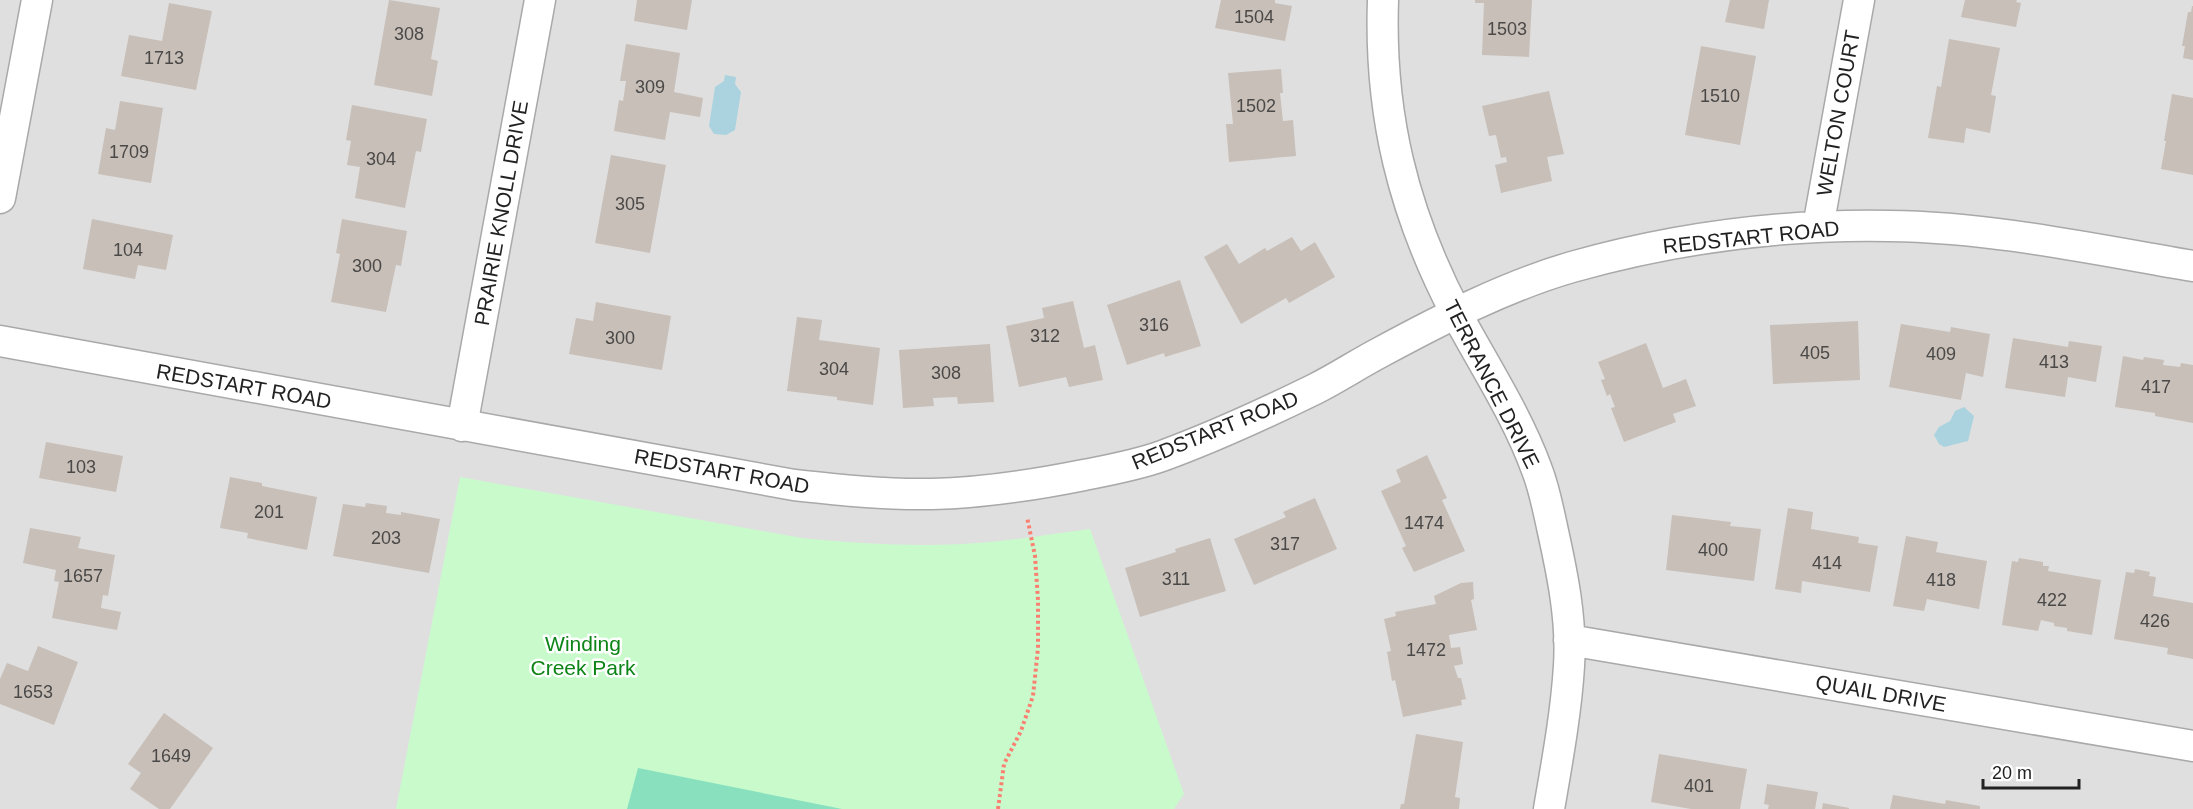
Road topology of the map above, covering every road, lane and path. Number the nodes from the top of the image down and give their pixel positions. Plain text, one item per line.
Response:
1 (37, 0) edge
2 (540, 0) edge
3 (1383, 0) edge
4 (1859, 0) edge
5 (0, 198) edge
6 (1818, 227) junction
7 (2193, 266) edge
8 (1456, 314) junction
9 (0, 341) edge
10 (462, 426) junction
11 (1022, 487) junction
12 (1569, 640) junction
13 (2193, 746) edge
14 (998, 809) edge
15 (1549, 809) edge

1 - 5 street
2 - 10 street, PRAIRIE KNOLL DRIVE
3 - 8 street, TERRANCE DRIVE
4 - 6 street, WELTON COURT
6 - 7 street, REDSTART ROAD
6 - 8 street, REDSTART ROAD
8 - 11 street, REDSTART ROAD
8 - 12 street, TERRANCE DRIVE
9 - 10 street, REDSTART ROAD
10 - 11 street, REDSTART ROAD
11 - 14 path
12 - 13 street, QUAIL DRIVE
12 - 15 street, TERRANCE DRIVE

